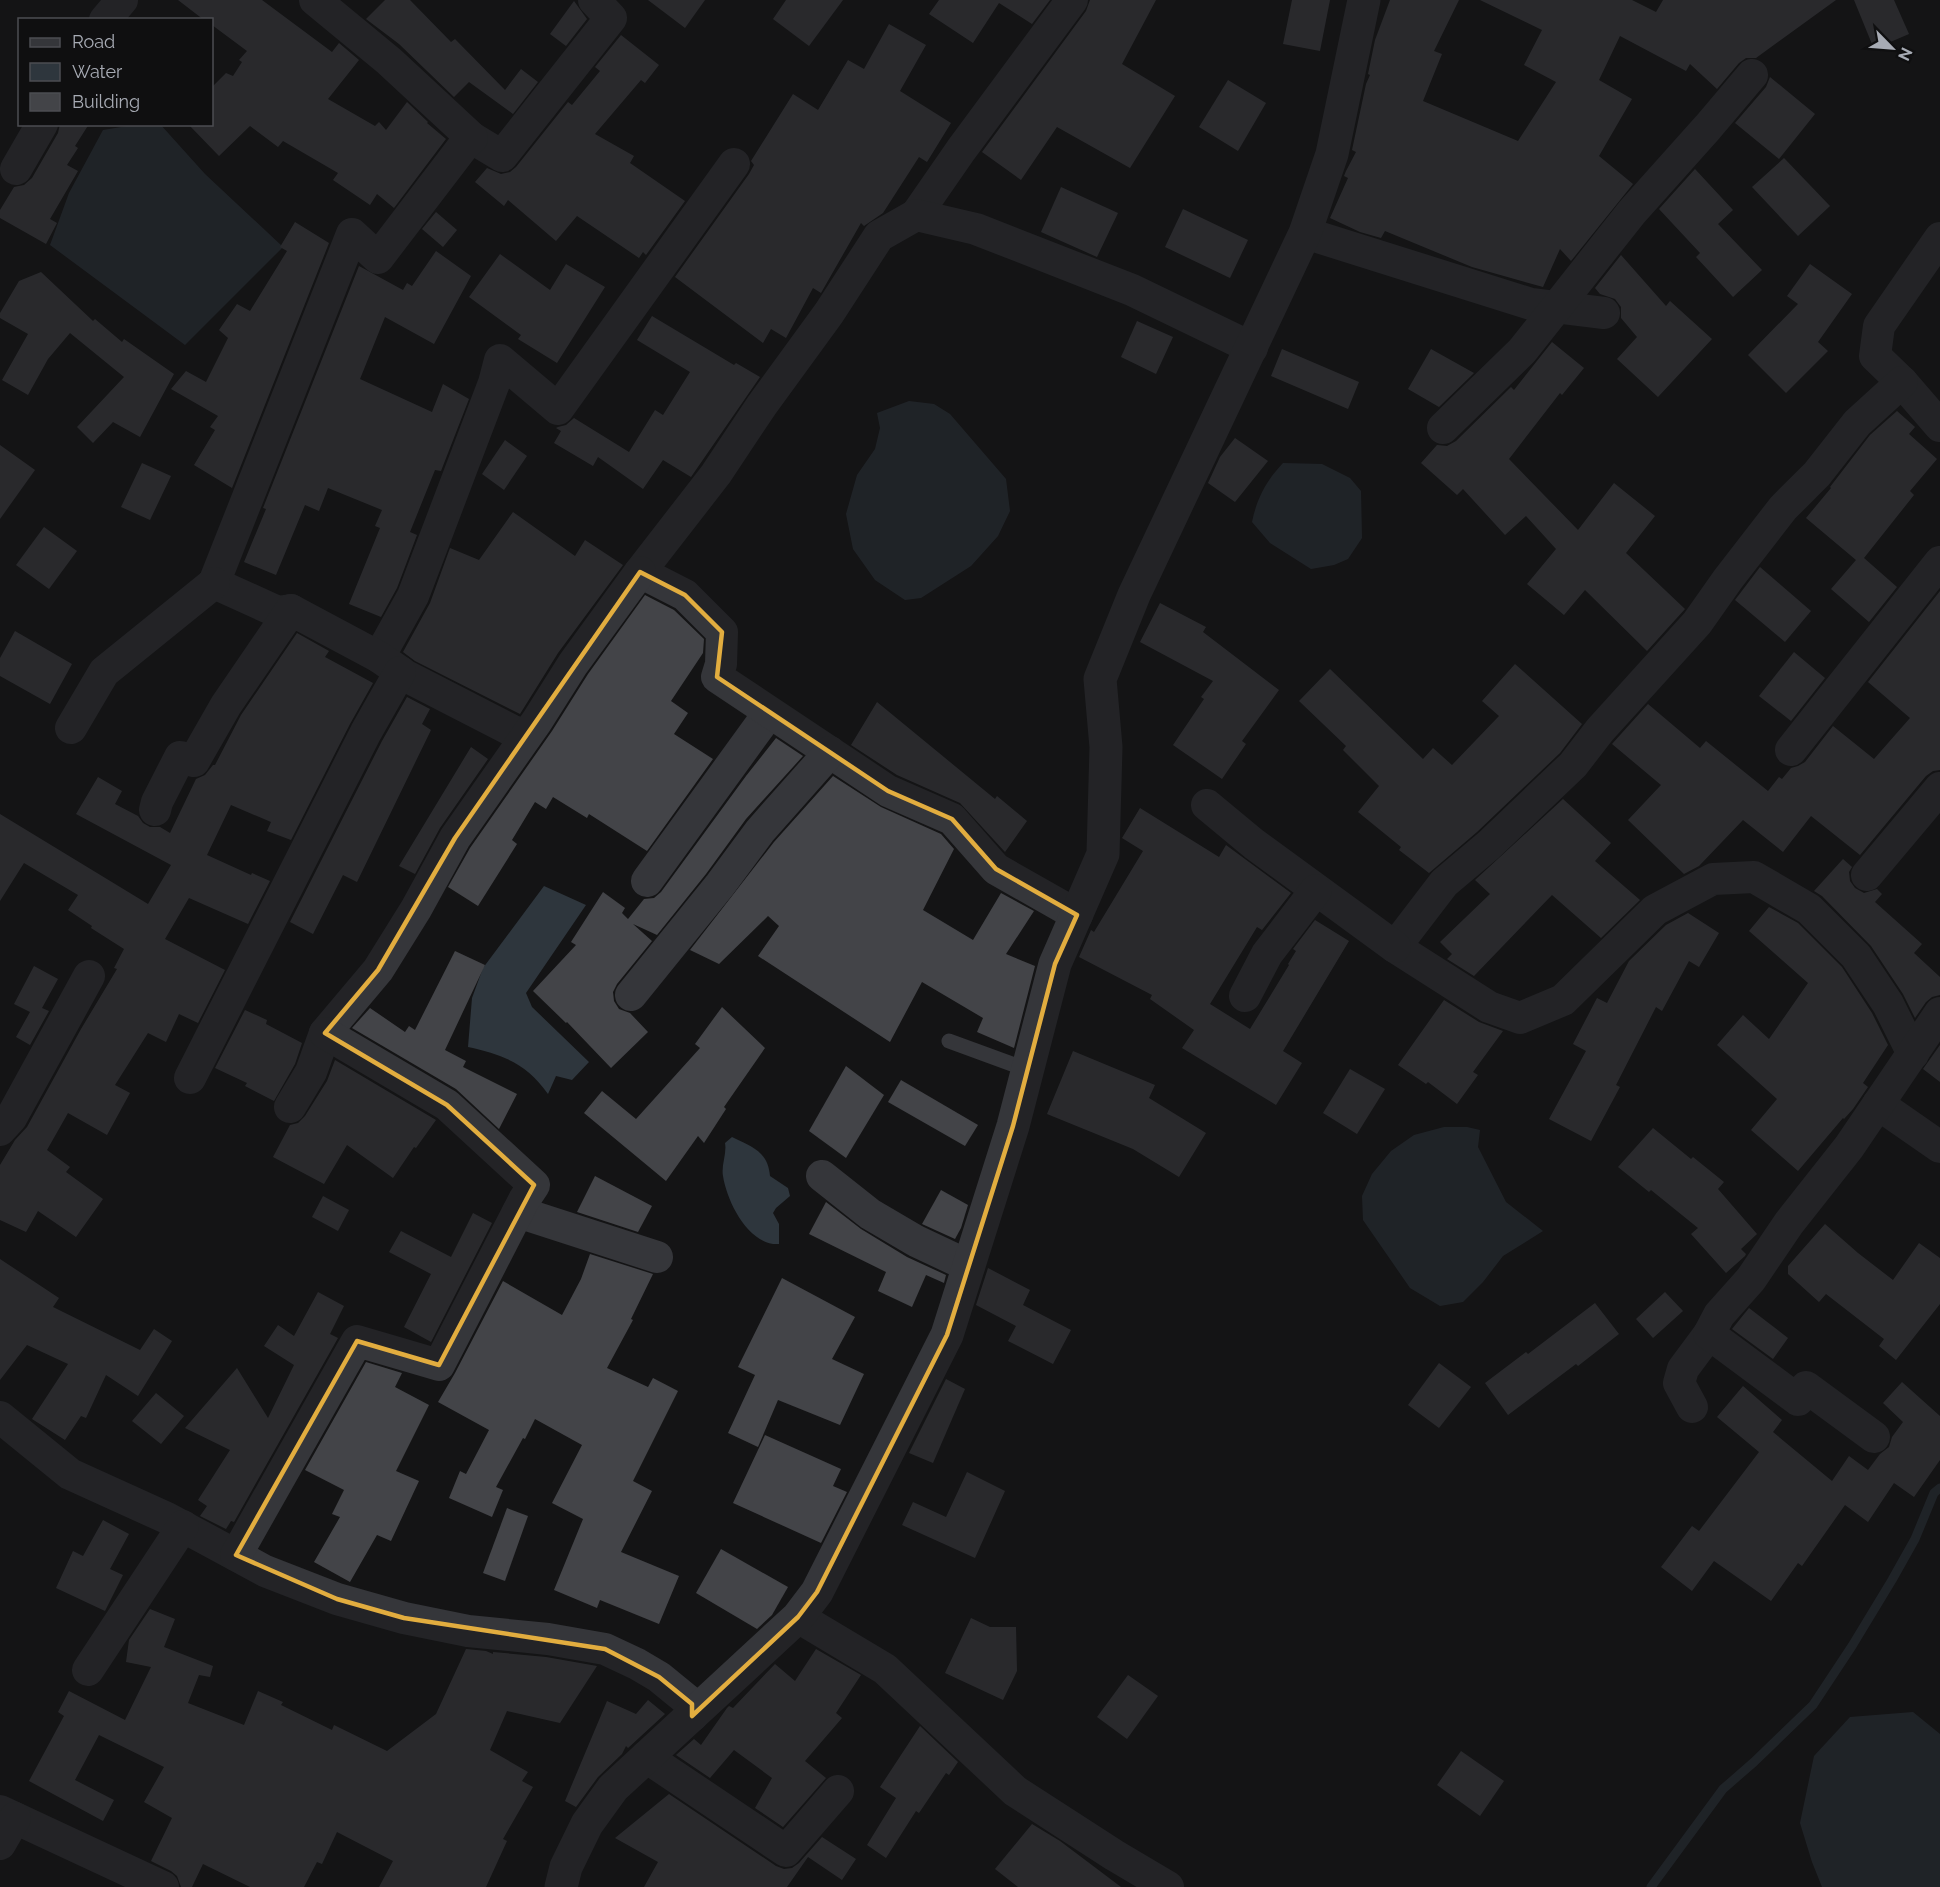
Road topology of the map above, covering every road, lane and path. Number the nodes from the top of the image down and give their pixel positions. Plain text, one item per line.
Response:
1 (122, 0) edge
2 (594, 0) edge
3 (1071, 0) edge
4 (1364, 0) edge
5 (325, 3) edge
6 (107, 18) edge
7 (1752, 75) dead end
8 (41, 126) edge
9 (472, 138) junction
10 (734, 164) dead end
11 (16, 169) dead end
12 (916, 215) junction
13 (1305, 233) junction
14 (1940, 238) edge
15 (1555, 307) junction
16 (1604, 313) dead end
17 (1252, 348) junction
18 (1902, 382) junction
19 (1940, 426) edge
20 (1443, 428) dead end
21 (1940, 562) edge
22 (640, 572) junction
23 (214, 583) junction
24 (291, 610) junction
25 (390, 664) junction
26 (769, 713) junction
27 (71, 728) dead end
28 (526, 736) junction
29 (1791, 750) dead end
30 (830, 752) junction
31 (1940, 788) edge
32 (1207, 805) dead end
33 (155, 810) dead end
34 (1867, 875) dead end
35 (647, 881) dead end
36 (1317, 890) junction
37 (1077, 915) junction
38 (1395, 947) junction
39 (89, 976) dead end
40 (631, 995) dead end
41 (1245, 996) dead end
42 (1940, 1013) edge
43 (325, 1033) junction
44 (949, 1041) dead end
45 (1913, 1054) junction
46 (1028, 1070) junction
47 (190, 1078) dead end
48 (1878, 1104) junction
49 (290, 1107) dead end
50 (0, 1131) edge
51 (1940, 1147) edge
52 (822, 1176) dead end
53 (518, 1212) junction
54 (657, 1257) dead end
55 (969, 1266) junction
56 (1708, 1334) junction
57 (1692, 1407) dead end
58 (0, 1417) edge
59 (1874, 1437) dead end
60 (183, 1526) junction
61 (236, 1555) junction
62 (798, 1617) junction
63 (88, 1670) dead end
64 (692, 1716) junction
65 (646, 1757) junction
66 (838, 1791) dead end
67 (5, 1825) edge
68 (163, 1887) edge
69 (561, 1887) edge
70 (1168, 1887) edge

1 - 6 street
2 - 9 street
3 - 12 street
4 - 13 street
5 - 9 street
7 - 15 street
8 - 11 street
9 - 23 street
10 - 25 street
12 - 17 street
12 - 22 street
13 - 15 street
13 - 17 street
14 - 18 street
15 - 16 street
15 - 20 street
17 - 37 street
18 - 19 street
18 - 38 street
21 - 29 street
22 - 26 street
22 - 28 street
23 - 24 street
23 - 27 street
24 - 25 street
24 - 33 street
25 - 28 street
25 - 47 street
26 - 30 street
26 - 35 street
28 - 43 street
30 - 37 street
30 - 40 street
31 - 34 street
32 - 36 street
36 - 38 street
36 - 41 street
37 - 46 street
38 - 45 street
39 - 50 street
42 - 45 street
43 - 49 street
43 - 53 street
44 - 46 lane
45 - 48 street
46 - 55 street
48 - 51 street
48 - 56 street
52 - 55 street
53 - 54 street
53 - 61 street
55 - 62 street
56 - 57 street
56 - 59 street
58 - 60 street
60 - 61 street
60 - 63 street
61 - 64 street
62 - 64 street
62 - 70 street
64 - 65 street
65 - 66 street
65 - 69 street
67 - 68 street

